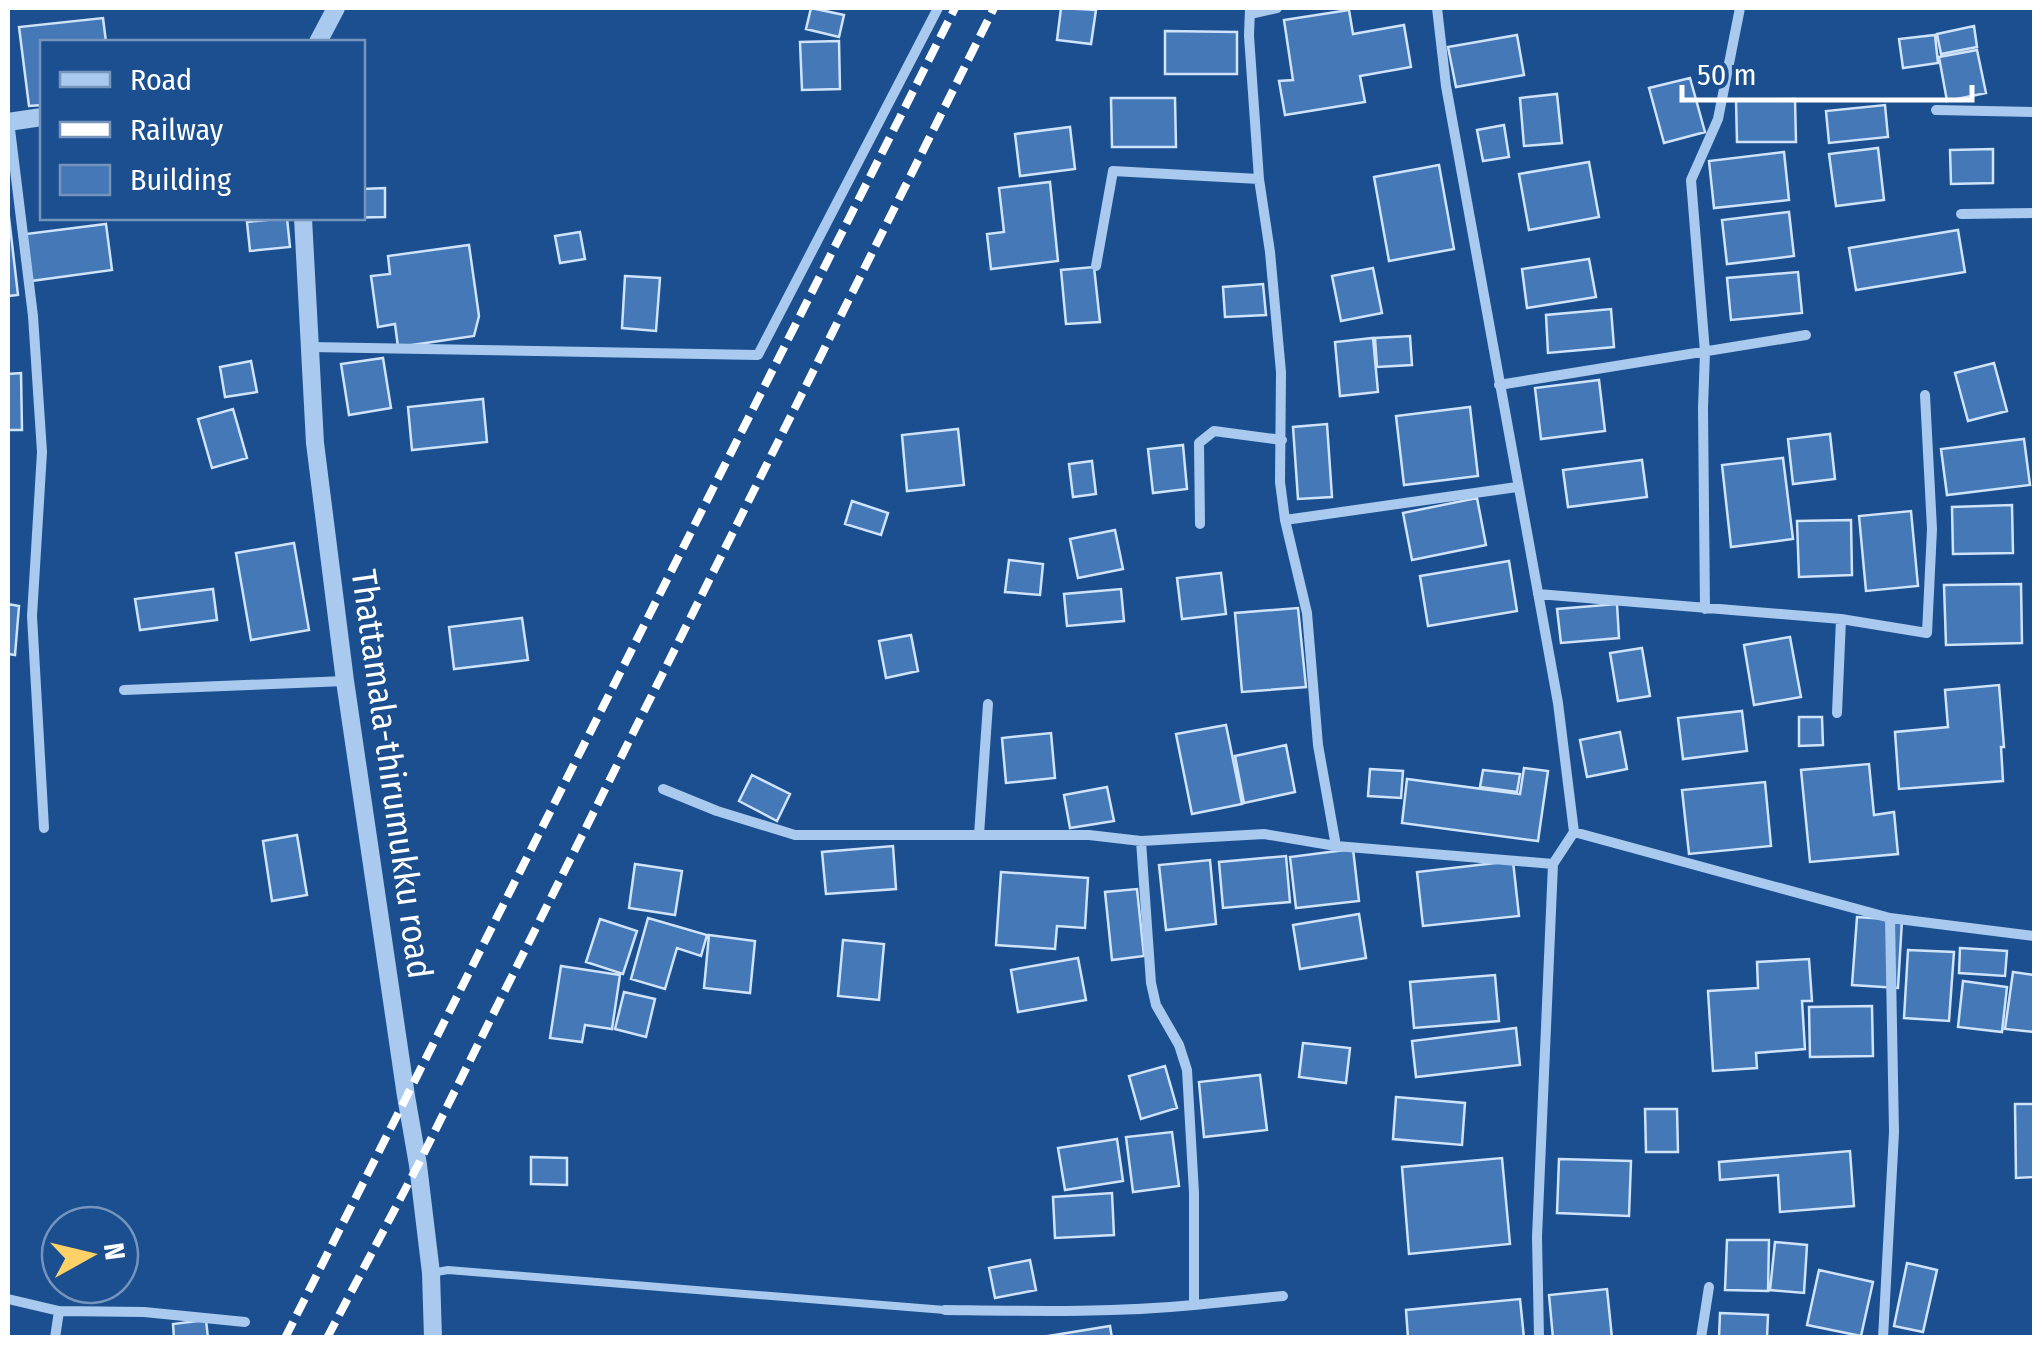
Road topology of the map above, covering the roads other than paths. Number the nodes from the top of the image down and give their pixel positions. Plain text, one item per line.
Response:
1 (336, 8) edge
2 (938, 8) edge
3 (1277, 8) edge
4 (1437, 8) edge
5 (1740, 8) edge
6 (1250, 11) edge
7 (319, 40) edge
8 (1936, 110) dead end
9 (2034, 112) edge
10 (40, 116) edge
11 (8, 121) edge
12 (1259, 178) junction
13 (2034, 213) edge
14 (1961, 214) dead end
15 (303, 220) edge
16 (1096, 266) dead end
17 (1806, 335) dead end
18 (310, 347) junction
19 (1705, 352) junction
20 (1500, 385) junction
21 (1925, 395) dead end
22 (1282, 440) junction
23 (1517, 487) junction
24 (1285, 520) junction
25 (1200, 524) dead end
26 (1538, 594) junction
27 (1705, 609) junction
28 (1841, 619) junction
29 (345, 681) junction
30 (124, 690) dead end
31 (988, 704) dead end
32 (1836, 714) dead end
33 (662, 789) dead end
34 (44, 828) dead end
35 (1574, 832) junction
36 (979, 835) junction
37 (1142, 840) junction
38 (1336, 846) junction
39 (1553, 864) junction
40 (1890, 918) junction
41 (2034, 936) edge
42 (430, 1273) junction
43 (1709, 1287) dead end
44 (1284, 1296) dead end
45 (8, 1299) edge
46 (1194, 1305) junction
47 (945, 1310) joint
48 (59, 1311) junction
49 (245, 1322) dead end
50 (55, 1338) edge
51 (434, 1338) edge
52 (1539, 1338) edge
53 (1701, 1338) edge
54 (1883, 1338) edge

1 - 7 street
2 - 18 street
3 - 6 street
4 - 20 street
5 - 19 street
6 - 12 street
8 - 9 street
10 - 11 street
11 - 34 street
12 - 16 street
12 - 22 street
13 - 14 street
15 - 18 street, Thattamala-thirumukku road
17 - 19 street
18 - 29 street, Thattamala-thirumukku road
19 - 20 street
19 - 27 street
20 - 23 street
21 - 28 street
22 - 24 street
22 - 25 street
23 - 24 street
23 - 26 street
24 - 38 street
26 - 27 street
26 - 35 street
27 - 28 street
28 - 32 street
29 - 30 street
29 - 42 street, Thattamala-thirumukku road
31 - 36 street
33 - 36 street
35 - 39 street
35 - 40 street
36 - 37 street
37 - 38 street
37 - 46 street
38 - 39 street
39 - 52 street
40 - 41 street
40 - 54 street
42 - 47 lane
42 - 51 street, Thattamala-thirumukku road
43 - 53 street
44 - 46 street
45 - 48 street
46 - 47 street
48 - 49 street
48 - 50 street

